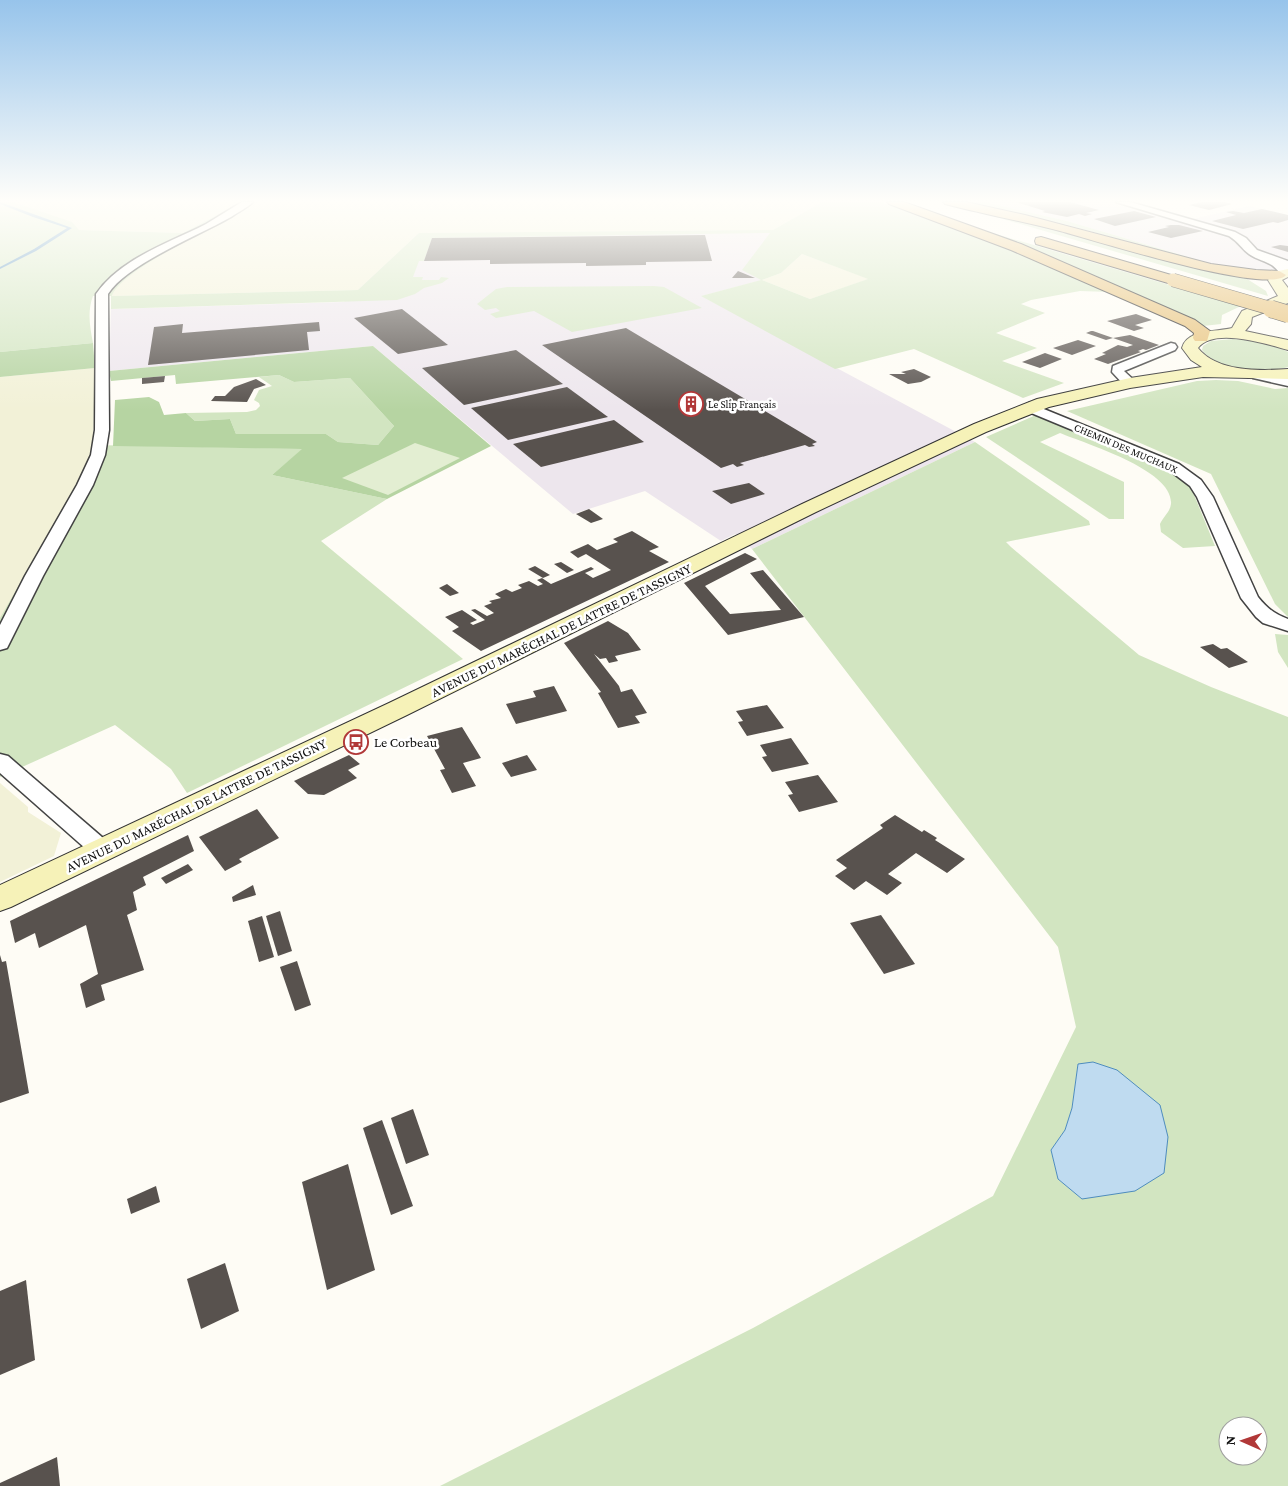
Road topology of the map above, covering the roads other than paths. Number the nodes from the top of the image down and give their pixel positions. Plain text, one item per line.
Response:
1 (125, 271) edge
2 (1072, 271) edge
3 (1153, 271) edge
4 (1155, 271) edge
5 (1222, 271) edge
6 (1285, 277) edge
7 (1177, 278) junction
8 (1288, 306) edge
9 (1288, 314) edge
10 (1221, 335) junction
11 (1201, 338) junction
12 (1282, 343) edge
13 (1171, 347) dead end
14 (1192, 353) junction
15 (1237, 372) junction
16 (1288, 374) edge
17 (1258, 375) junction
18 (1288, 382) edge
19 (1130, 383) junction
20 (1029, 407) junction
21 (1288, 625) edge
22 (0, 644) edge
23 (0, 761) edge
24 (102, 850) junction
25 (0, 899) edge

1 - 22 street
2 - 11 highway
3 - 7 highway
4 - 7 highway
5 - 6 highway
6 - 10 main road
7 - 8 highway
7 - 9 highway, bridge
8 - 12 main road
10 - 11 main road
10 - 12 main road
11 - 14 main road, AVENUE DU MARÉCHAL DE LATTRE DE TASSIGNY
13 - 19 street
14 - 15 main road, AVENUE DU MARÉCHAL DE LATTRE DE TASSIGNY
14 - 19 main road, AVENUE DU MARÉCHAL DE LATTRE DE TASSIGNY
15 - 17 main road, AVENUE DU MARÉCHAL DE LATTRE DE TASSIGNY
15 - 19 main road, AVENUE DU MARÉCHAL DE LATTRE DE TASSIGNY
16 - 17 main road, AVENUE DU MARÉCHAL DE LATTRE DE TASSIGNY
17 - 18 street
19 - 20 main road, AVENUE DU MARÉCHAL DE LATTRE DE TASSIGNY
20 - 21 street, CHEMIN DES MUCHAUX
20 - 24 main road, AVENUE DU MARÉCHAL DE LATTRE DE TASSIGNY
23 - 24 street
24 - 25 main road, AVENUE DU MARÉCHAL DE LATTRE DE TASSIGNY

